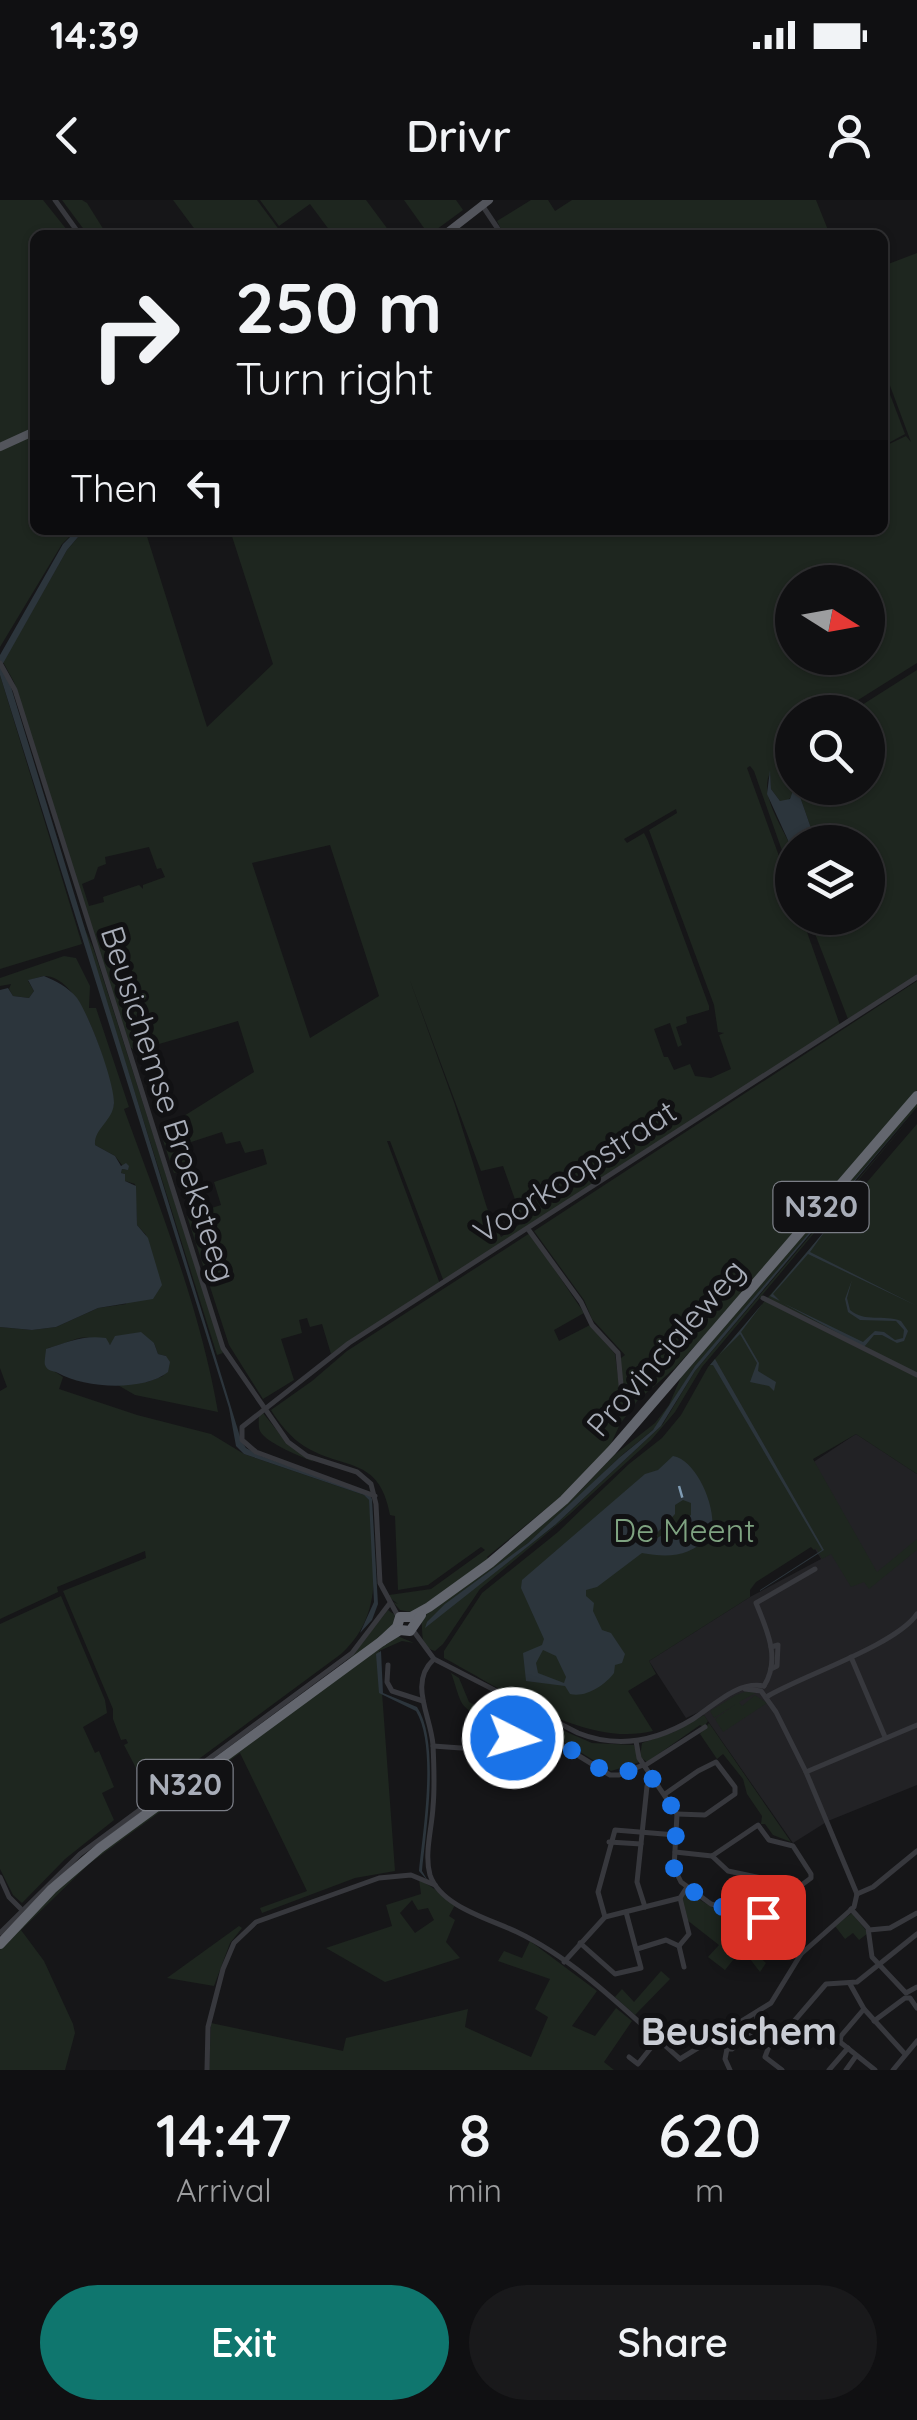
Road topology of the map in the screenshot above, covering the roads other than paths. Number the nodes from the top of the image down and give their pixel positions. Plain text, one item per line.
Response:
1 (55, 200) edge
2 (485, 203) edge
3 (76, 230) edge
4 (450, 230) edge
5 (499, 230) edge
6 (30, 432) edge
7 (0, 447) edge
8 (1, 665) edge
9 (917, 977) edge
10 (917, 1096) edge
11 (528, 1228) junction
12 (763, 1298) dead end
13 (917, 1375) edge
14 (622, 1395) dead end
15 (262, 1410) junction
16 (375, 1496) junction
17 (815, 1569) dead end
18 (390, 1603) junction
19 (917, 1614) edge
20 (405, 1624) junction
21 (852, 1657) junction
22 (434, 1660) junction
23 (388, 1665) dead end
24 (762, 1689) junction
25 (768, 1696) junction
26 (423, 1700) junction
27 (536, 1712) junction
28 (917, 1725) edge
29 (705, 1727) dead end
30 (528, 1733) junction
31 (885, 1738) junction
32 (636, 1741) junction
33 (433, 1746) junction
34 (644, 1766) junction
35 (806, 1772) junction
36 (655, 1780) junction
37 (666, 1794) junction
38 (677, 1814) junction
39 (642, 1832) junction
40 (676, 1835) junction
41 (610, 1842) junction
42 (641, 1844) junction
43 (917, 1850) edge
44 (675, 1852) junction
45 (712, 1856) junction
46 (0, 1877) edge
47 (435, 1885) junction
48 (687, 1887) junction
49 (857, 1894) junction
50 (771, 1896) junction
51 (680, 1898) junction
52 (645, 1906) junction
53 (21, 1909) junction
54 (852, 1909) junction
55 (626, 1912) junction
56 (917, 1913) edge
57 (605, 1917) junction
58 (765, 1918) junction
59 (869, 1930) junction
60 (0, 1933) edge
61 (917, 1934) edge
62 (580, 1943) junction
63 (0, 1944) edge
64 (678, 1946) junction
65 (637, 1949) junction
66 (801, 1954) junction
67 (564, 1962) junction
68 (878, 1964) junction
69 (684, 1967) dead end
70 (850, 1984) junction
71 (917, 1987) edge
72 (917, 2008) edge
73 (864, 2009) junction
74 (756, 2012) junction
75 (874, 2021) junction
76 (758, 2027) junction
77 (718, 2038) junction
78 (658, 2039) junction
79 (917, 2041) edge
80 (771, 2042) junction
81 (848, 2048) junction
82 (727, 2049) junction
83 (905, 2054) junction
84 (628, 2056) dead end
85 (857, 2056) junction
86 (680, 2059) junction
87 (678, 2068) edge
88 (207, 2070) edge
89 (730, 2070) edge
90 (782, 2070) edge
91 (829, 2070) edge
92 (846, 2070) edge
93 (875, 2070) edge
94 (892, 2070) edge

1 - 3 street
2 - 4 main road
2 - 5 street
6 - 7 main road
8 - 15 street, Beusichemse Broeksteeg
9 - 11 street, Voorkoopstraat
10 - 20 highway, Provincialeweg / N320
11 - 14 street
11 - 15 street, Voorkoopstraat
12 - 13 street
15 - 16 street, Beusichemse Broeksteeg
15 - 16 street
16 - 18 street
17 - 24 street
18 - 20 street
18 - 53 street
19 - 21 street
20 - 22 street
20 - 63 highway, Provincialeweg / N320
21 - 25 street
21 - 31 street
22 - 26 street
22 - 27 street
23 - 26 street
24 - 25 street
24 - 32 street
25 - 35 street
26 - 33 street
27 - 30 street
27 - 32 street
28 - 31 street
29 - 34 street
30 - 33 street
30 - 34 street
31 - 35 street
32 - 34 street
33 - 47 street
34 - 36 street
35 - 49 street
36 - 37 street
36 - 39 street
37 - 38 street
37 - 38 street
38 - 40 street
39 - 40 street
39 - 41 street
39 - 42 street
40 - 44 street
41 - 42 street
41 - 57 street
42 - 52 street
43 - 49 street
44 - 45 street
44 - 48 street
45 - 50 street
45 - 50 street
46 - 53 street
47 - 67 street
47 - 88 street
48 - 51 street
48 - 58 street
49 - 54 street
50 - 58 street
51 - 52 street
51 - 64 street
52 - 55 street
53 - 60 street
54 - 59 street
54 - 66 street
55 - 57 street
55 - 65 street
56 - 59 street
57 - 62 street
58 - 66 street
59 - 68 street
61 - 68 street
62 - 65 street
62 - 67 street
64 - 65 street
64 - 69 street
66 - 74 street
67 - 78 street
68 - 70 street
68 - 71 street
70 - 73 street
70 - 80 street
72 - 75 street
73 - 75 street
73 - 81 street
74 - 76 street
74 - 77 street
75 - 83 street
76 - 80 street
76 - 82 street
77 - 82 street
77 - 86 street
78 - 84 street
78 - 86 street
79 - 83 street
80 - 90 street
81 - 85 street
81 - 91 street
82 - 89 street
83 - 94 street
85 - 92 street
85 - 93 street
86 - 87 street

